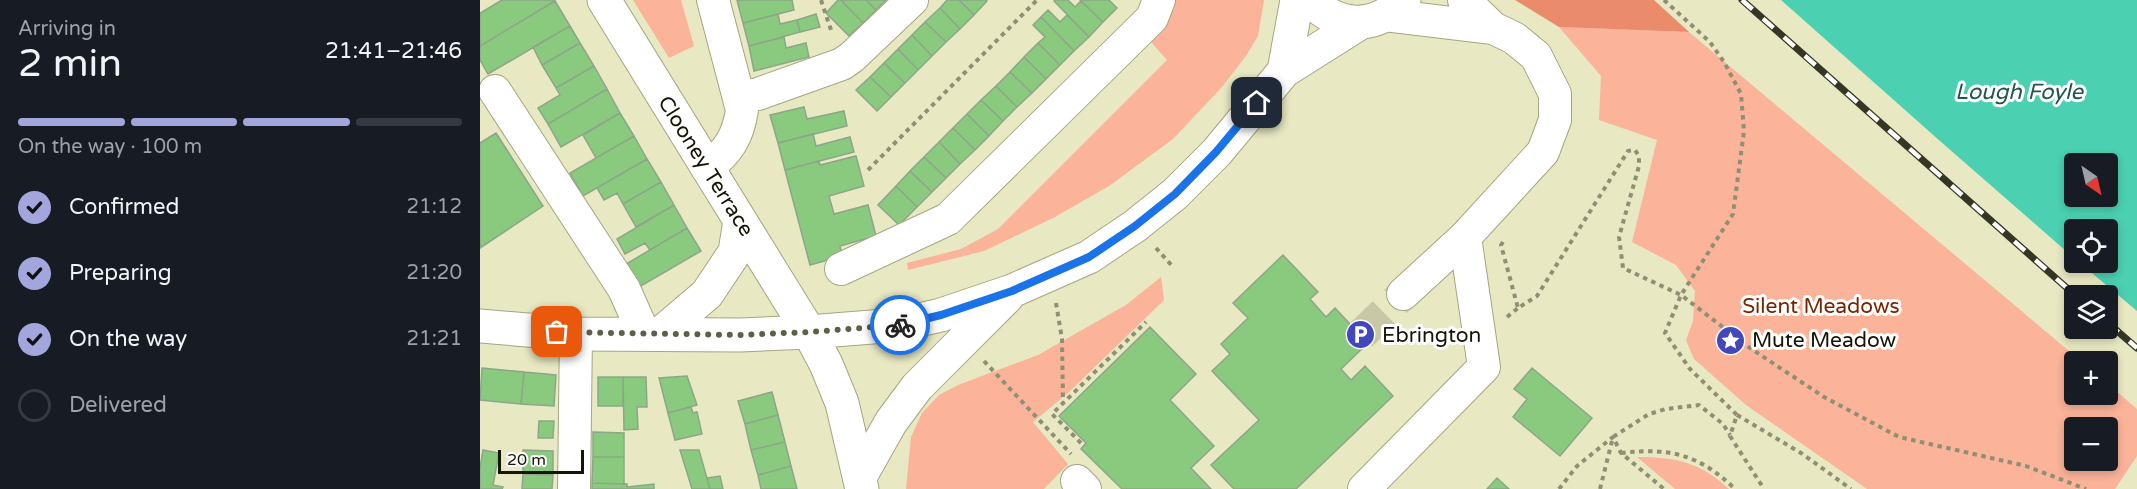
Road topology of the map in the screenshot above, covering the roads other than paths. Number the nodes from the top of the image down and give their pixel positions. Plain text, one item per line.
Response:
1 (604, 0) edge
2 (713, 0) edge
3 (912, 0) edge
4 (1159, 0) edge
5 (1297, 0) edge
6 (1310, 0) edge
7 (1464, 0) edge
8 (1383, 13) edge
9 (1493, 28) junction
10 (1284, 71) junction
11 (495, 91) dead end
12 (740, 98) junction
13 (707, 168) junction
14 (740, 221) junction
15 (1464, 237) junction
16 (842, 269) dead end
17 (1012, 291) junction
18 (1403, 294) tunnel mouth
19 (480, 326) edge
20 (809, 332) junction
21 (576, 334) junction
22 (652, 334) junction
23 (861, 483) edge
24 (574, 489) edge
25 (1364, 489) edge

1 - 13 main road, Clooney Terrace
2 - 12 street
3 - 12 street
4 - 16 street
5 - 10 main road
6 - 8 main road
7 - 9 street
8 - 9 street
8 - 10 main road
9 - 15 street
10 - 17 main road
11 - 22 street
12 - 13 street
13 - 14 main road, Clooney Terrace
14 - 20 main road, Clooney Terrace
14 - 22 main road
15 - 18 street
15 - 25 street
17 - 20 main road
17 - 23 main road
19 - 21 main road
20 - 22 main road
20 - 23 main road, Clooney Terrace
21 - 22 main road
21 - 24 street

